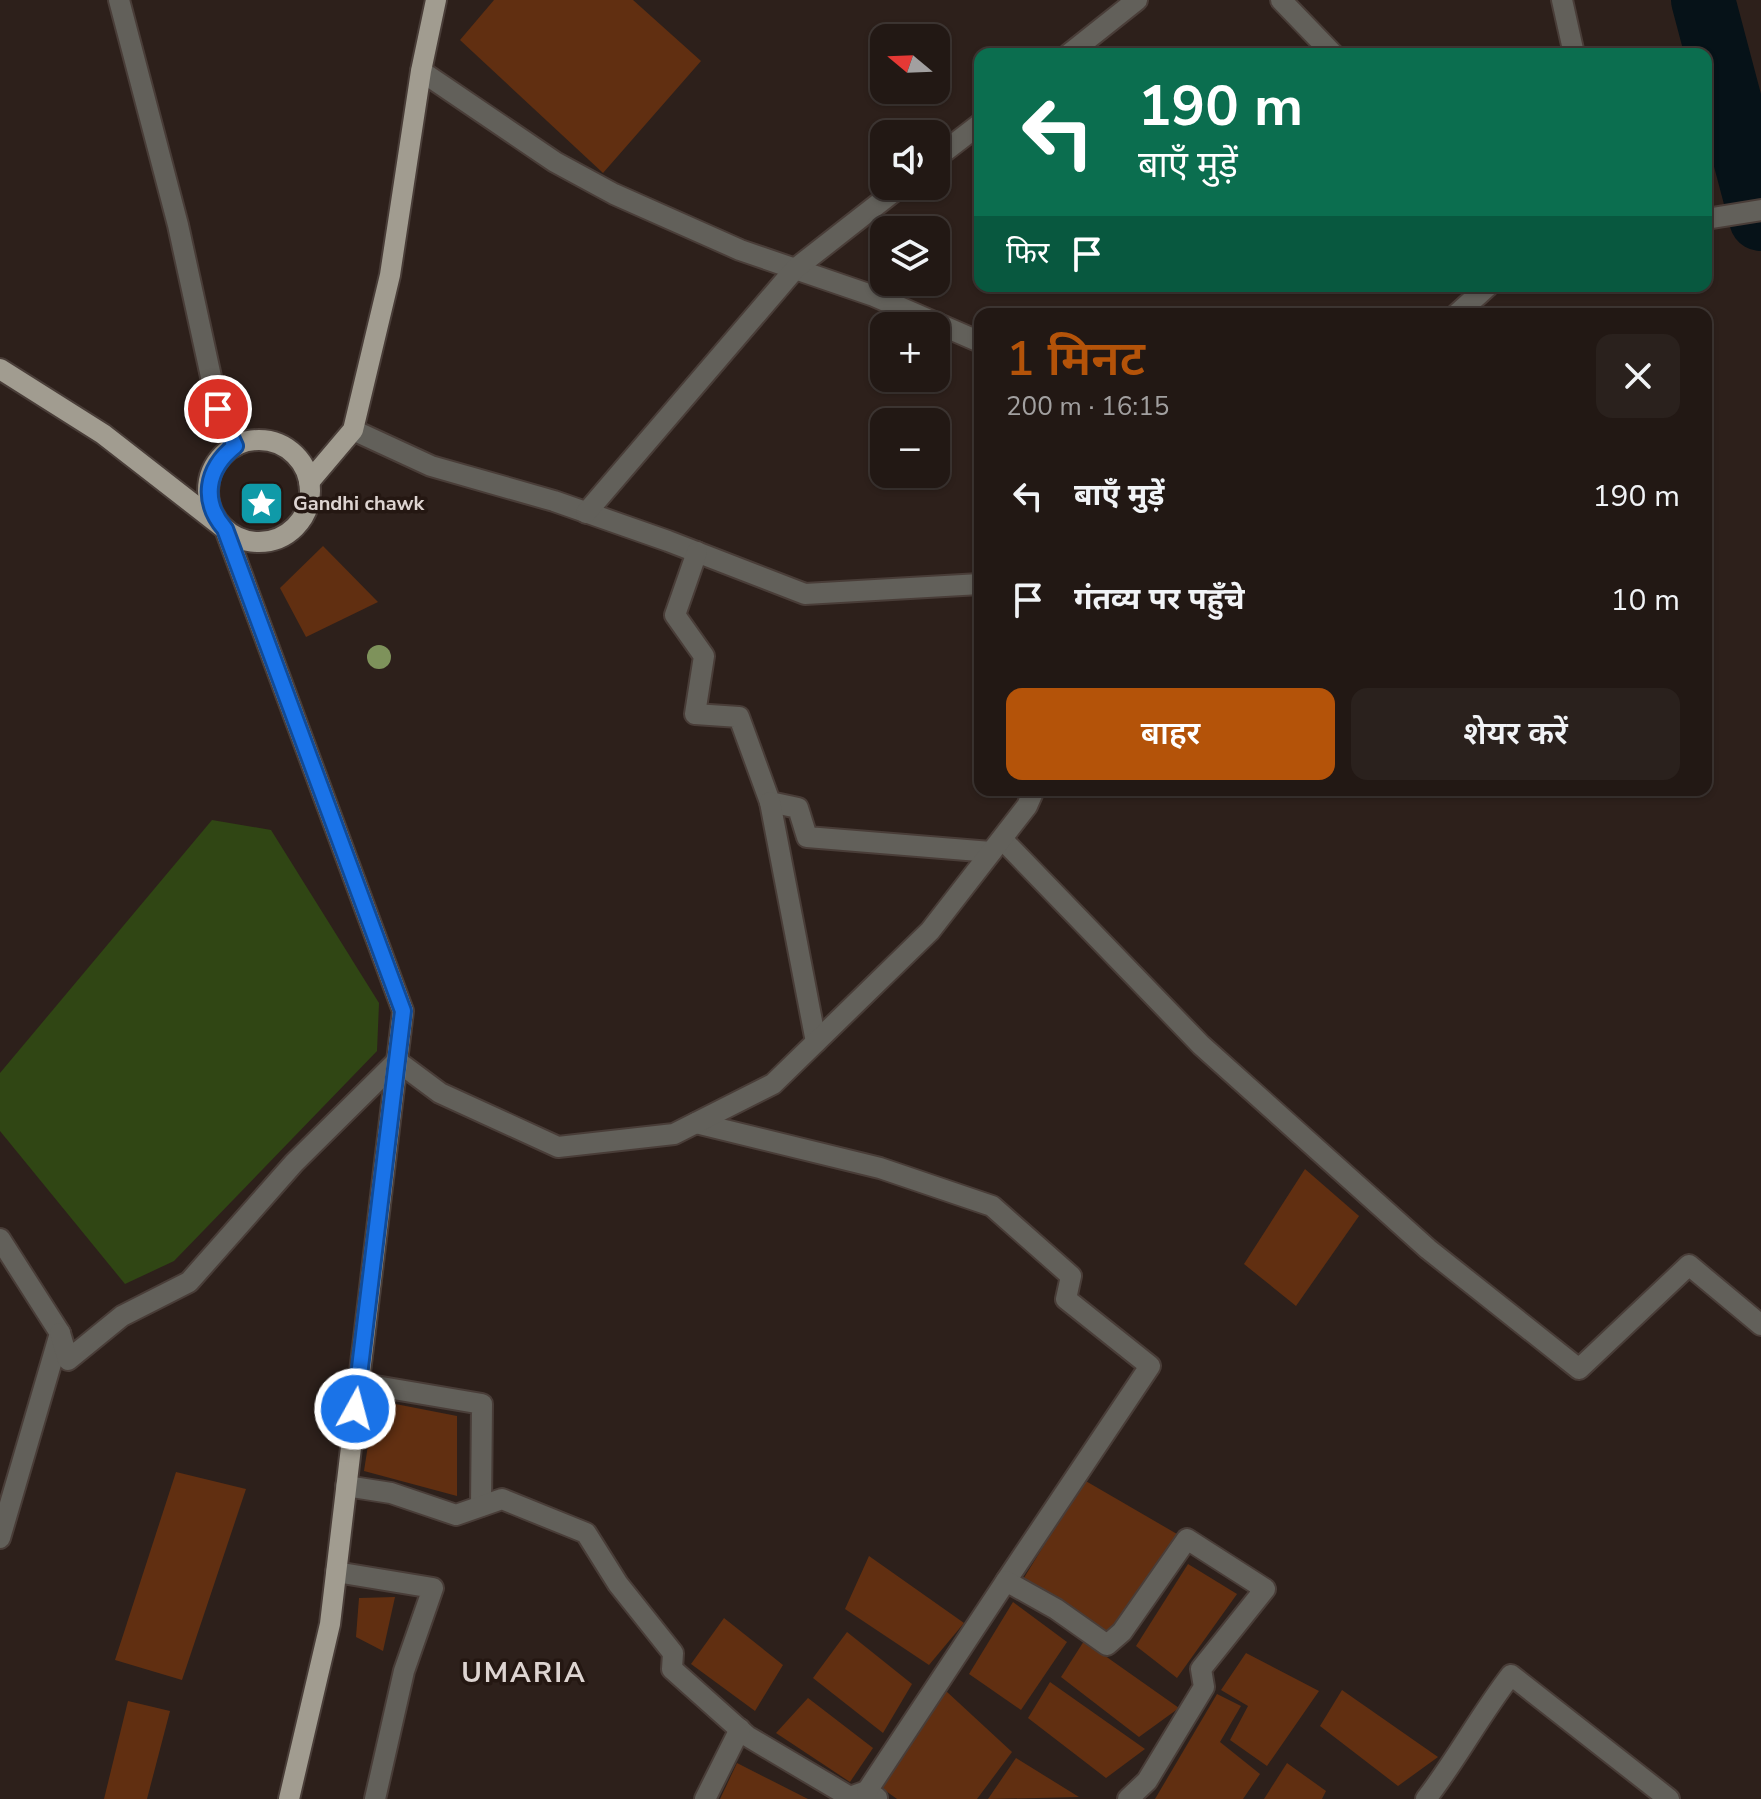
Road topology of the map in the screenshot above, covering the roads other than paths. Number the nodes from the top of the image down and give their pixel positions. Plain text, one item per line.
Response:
1 (119, 0) edge
2 (436, 0) edge
3 (1137, 0) edge
4 (1281, 0) edge
5 (1562, 0) edge
6 (1077, 48) edge
7 (1327, 48) edge
8 (1573, 48) edge
9 (421, 71) junction
10 (974, 129) edge
11 (950, 147) edge
12 (883, 200) edge
13 (1761, 210) edge
14 (1712, 218) edge
15 (795, 269) junction
16 (1481, 292) edge
17 (1464, 308) edge
18 (974, 339) edge
19 (0, 369) edge
20 (353, 430) junction
21 (235, 446) junction
22 (309, 482) junction
23 (586, 513) junction
24 (225, 529) junction
25 (697, 552) junction
26 (974, 584) edge
27 (1031, 796) edge
28 (770, 802) junction
29 (996, 846) junction
30 (816, 1042) junction
31 (397, 1061) junction
32 (696, 1123) junction
33 (0, 1239) edge
34 (1761, 1325) edge
35 (60, 1333) junction
36 (358, 1383) junction
37 (346, 1486) junction
38 (481, 1506) junction
39 (0, 1538) edge
40 (336, 1572) junction
41 (1006, 1581) junction
42 (740, 1729) junction
43 (873, 1795) edge
44 (289, 1799) edge
45 (375, 1799) edge
46 (705, 1799) edge
47 (1128, 1799) edge
48 (1426, 1799) edge
49 (1669, 1799) edge

1 - 21 street
2 - 9 main road
3 - 6 street
4 - 7 street
5 - 8 street
9 - 15 street
9 - 20 main road
10 - 11 street
12 - 15 street
13 - 14 street
15 - 18 street
15 - 23 street
16 - 17 street
19 - 24 main road
20 - 22 main road
20 - 23 street
21 - 22 main road
21 - 24 main road
22 - 24 main road
23 - 25 street
24 - 31 main road
25 - 26 street
25 - 28 street
27 - 29 street
28 - 29 street
28 - 30 street
29 - 30 street
29 - 34 street
30 - 32 street
31 - 32 street
31 - 35 street
31 - 36 main road
32 - 41 street
33 - 35 street
35 - 39 street
36 - 37 main road
36 - 38 street
37 - 38 street
37 - 40 main road
38 - 42 street
40 - 44 main road
40 - 45 street
41 - 43 street
41 - 47 street
42 - 43 street
42 - 46 street
48 - 49 street

